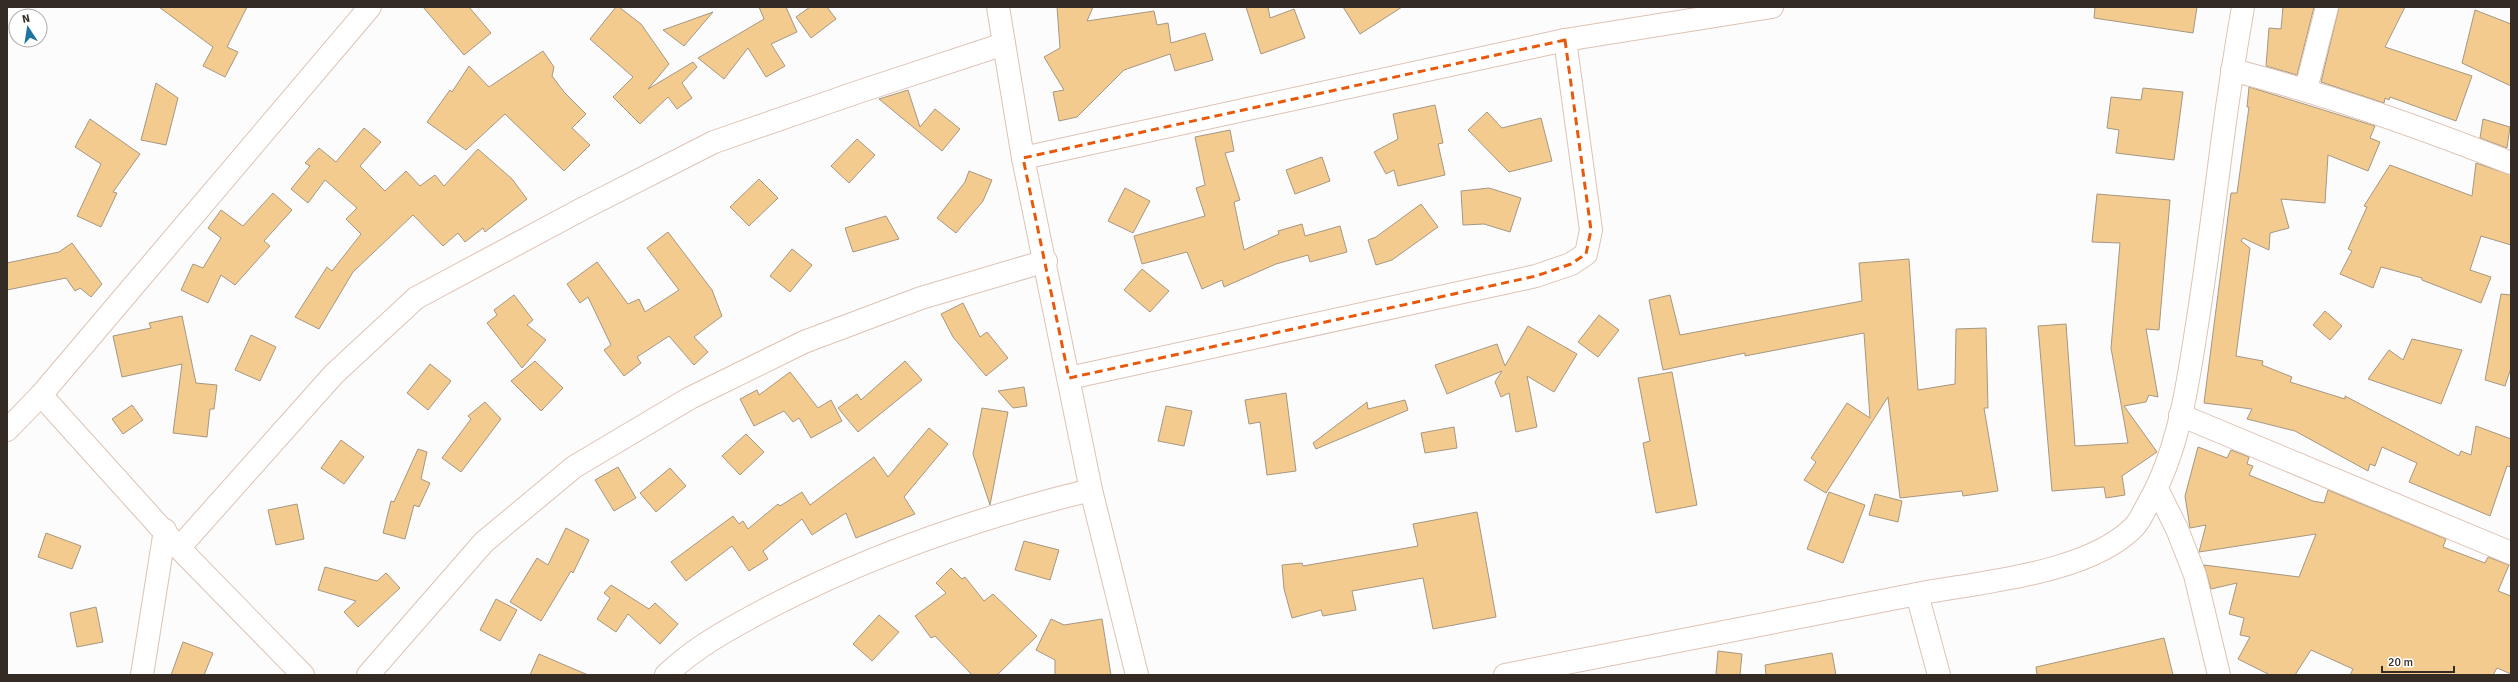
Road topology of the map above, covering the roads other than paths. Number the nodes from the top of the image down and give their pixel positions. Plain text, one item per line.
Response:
1 (370, 7) edge
2 (998, 7) edge
3 (1772, 7) edge
4 (2243, 7) edge
5 (2327, 7) edge
6 (1566, 40) junction
7 (1004, 44) junction
8 (2232, 70) junction
9 (2306, 89) junction
10 (1023, 158) junction
11 (2511, 163) edge
12 (1046, 261) junction
13 (1069, 378) junction
14 (42, 395) junction
15 (2180, 415) junction
16 (7, 430) edge
17 (2157, 489) junction
18 (1091, 490) junction
19 (165, 530) junction
20 (179, 548) junction
21 (2511, 553) edge
22 (1917, 594) junction
23 (142, 675) edge
24 (303, 675) edge
25 (368, 675) edge
26 (666, 675) edge
27 (1137, 675) edge
28 (1505, 675) edge
29 (1939, 675) edge
30 (2220, 675) edge

1 - 14 street
2 - 7 street
3 - 6 street
4 - 8 street
5 - 9 street
6 - 10 street
6 - 13 street
7 - 10 street
7 - 20 street
8 - 9 street
8 - 15 street
9 - 11 street
10 - 12 street
12 - 13 street
12 - 25 street
13 - 18 street
14 - 16 street
14 - 19 street
15 - 17 street
15 - 21 street
17 - 22 street
17 - 30 street
18 - 26 street
18 - 27 street
19 - 20 street
19 - 23 street
20 - 24 street
22 - 28 street
22 - 29 street

